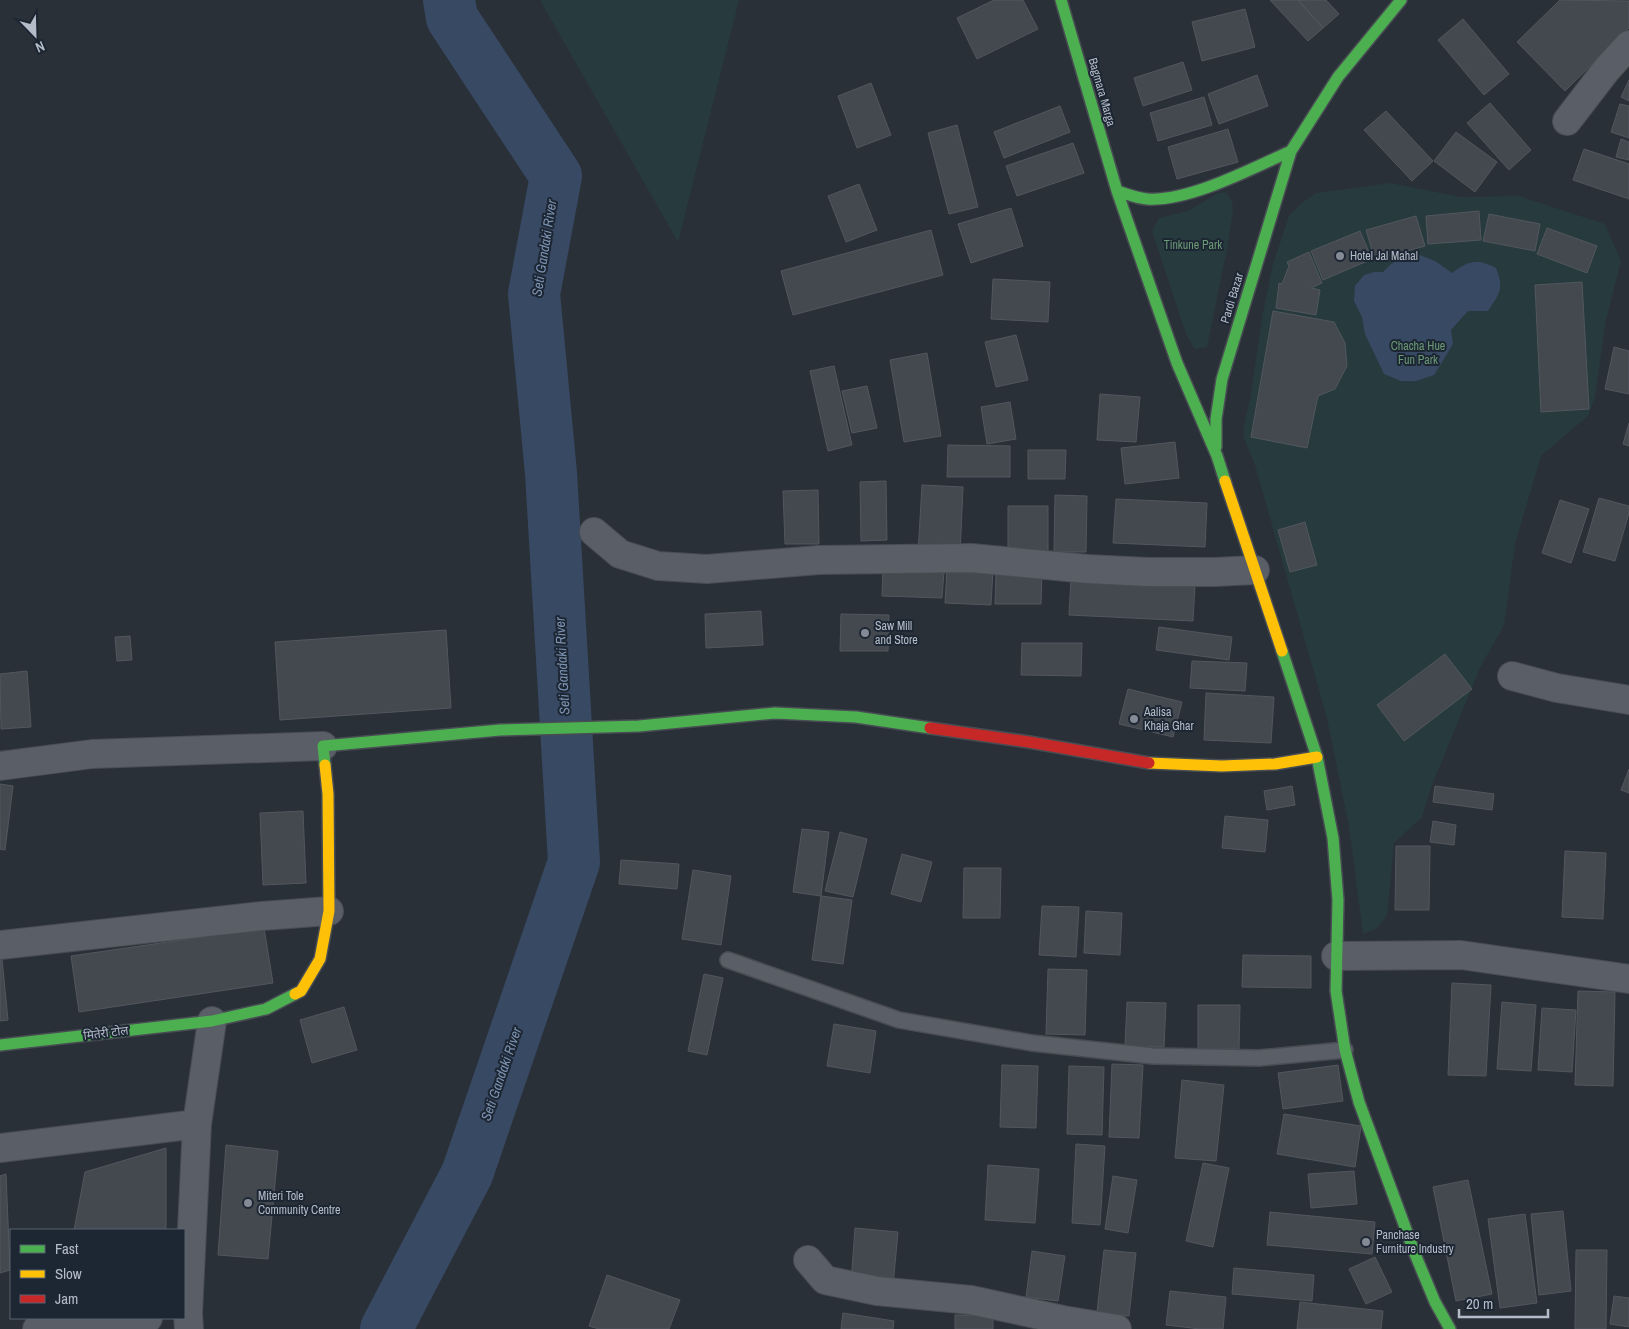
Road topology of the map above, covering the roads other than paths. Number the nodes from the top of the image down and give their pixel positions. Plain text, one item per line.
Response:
1 (1061, 0) edge
2 (1401, 0) edge
3 (1629, 46) edge
4 (1567, 121) dead end
5 (1291, 151) junction
6 (1117, 192) junction
7 (1217, 456) junction
8 (594, 532) dead end
9 (1255, 570) junction
10 (1512, 676) dead end
11 (1629, 700) edge
12 (323, 746) junction
13 (1317, 757) junction
14 (0, 766) edge
15 (329, 911) junction
16 (0, 945) edge
17 (1336, 956) junction
18 (728, 960) dead end
19 (1629, 979) edge
20 (212, 1021) junction
21 (0, 1046) edge
22 (1345, 1050) junction
23 (197, 1124) junction
24 (0, 1148) edge
25 (808, 1260) dead end
26 (138, 1319) edge
27 (187, 1319) edge
28 (37, 1329) edge
29 (1117, 1329) edge
30 (1450, 1329) edge

1 - 6 main road, Bagmara Marga
2 - 5 main road, Pardi Bazar
3 - 4 street
5 - 6 main road
5 - 7 main road, Pardi Bazar
6 - 7 main road, Bagmara Marga
7 - 9 main road
8 - 9 street
9 - 13 main road
10 - 11 street
12 - 13 main road
12 - 14 street
12 - 15 main road, मितेरी टोल
13 - 17 main road
15 - 16 street
15 - 20 main road, मितेरी टोल
17 - 19 street
17 - 22 main road
18 - 22 lane
20 - 21 main road, मितेरी टोल
20 - 23 street
22 - 30 main road
23 - 24 street
23 - 27 street
25 - 29 street
26 - 28 street

